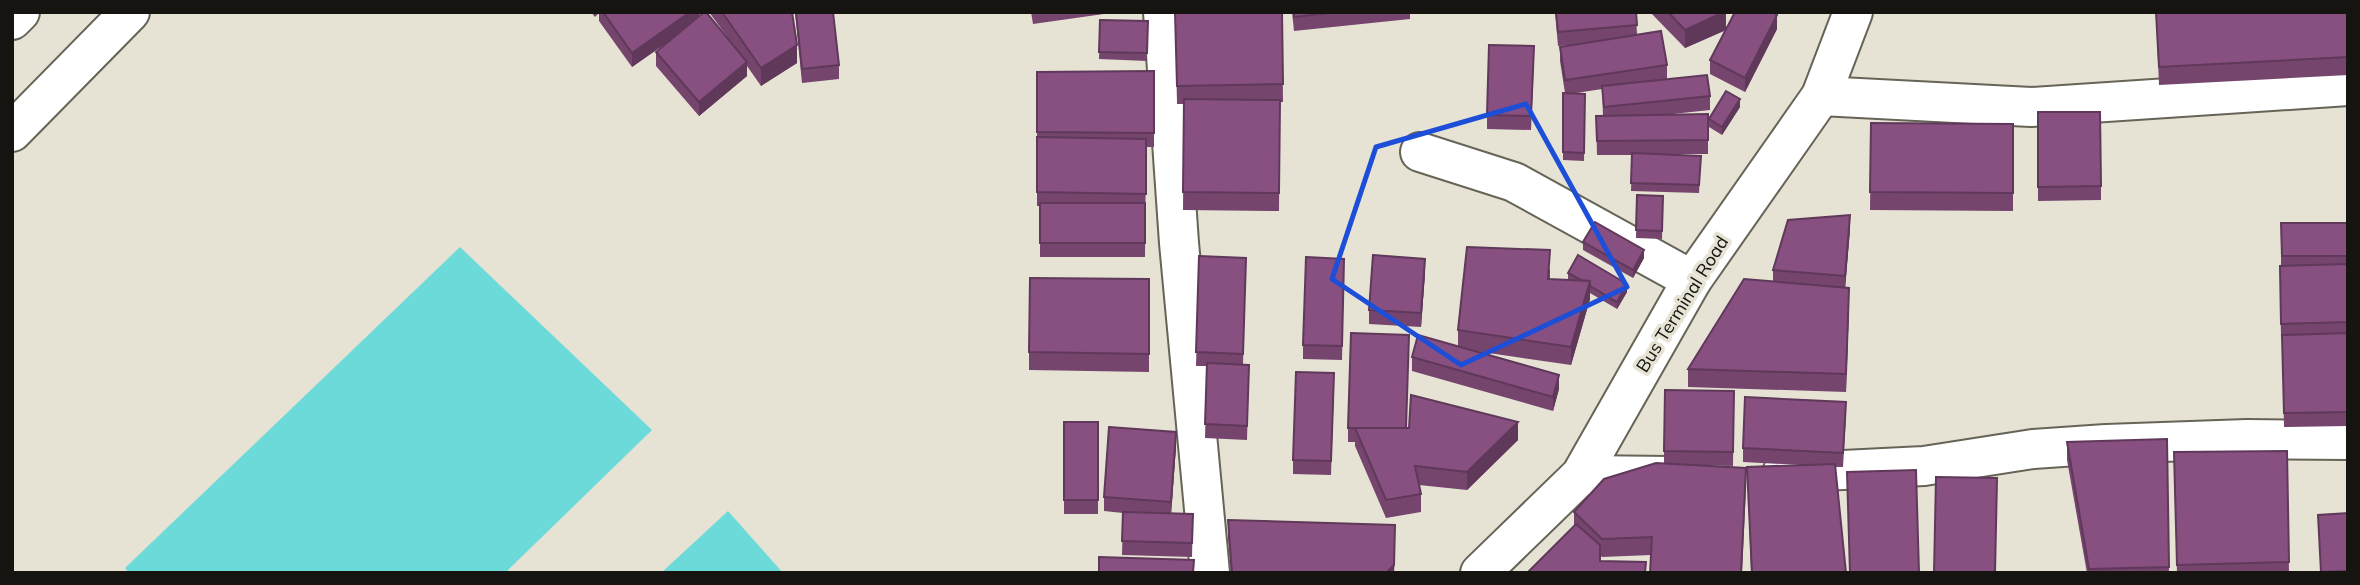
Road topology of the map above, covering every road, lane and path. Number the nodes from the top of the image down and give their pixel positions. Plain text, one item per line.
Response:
1 (20, 12) edge
2 (130, 12) edge
3 (1163, 12) edge
4 (1853, 12) edge
5 (12, 20) edge
6 (2348, 86) edge
7 (1821, 96) junction
8 (12, 132) edge
9 (1420, 152) dead end
10 (1692, 280) junction
11 (2348, 440) edge
12 (1753, 474) edge
13 (1581, 475) junction
14 (1701, 476) edge
15 (1210, 573) edge
16 (1480, 573) edge

1 - 5 main road
2 - 8 main road
3 - 15 main road
4 - 7 main road, Bus Terminal Road
6 - 7 main road
7 - 10 main road, Bus Terminal Road
9 - 10 main road
10 - 13 main road, Bus Terminal Road
11 - 12 main road
13 - 14 main road
13 - 16 main road, Bus Terminal Road

